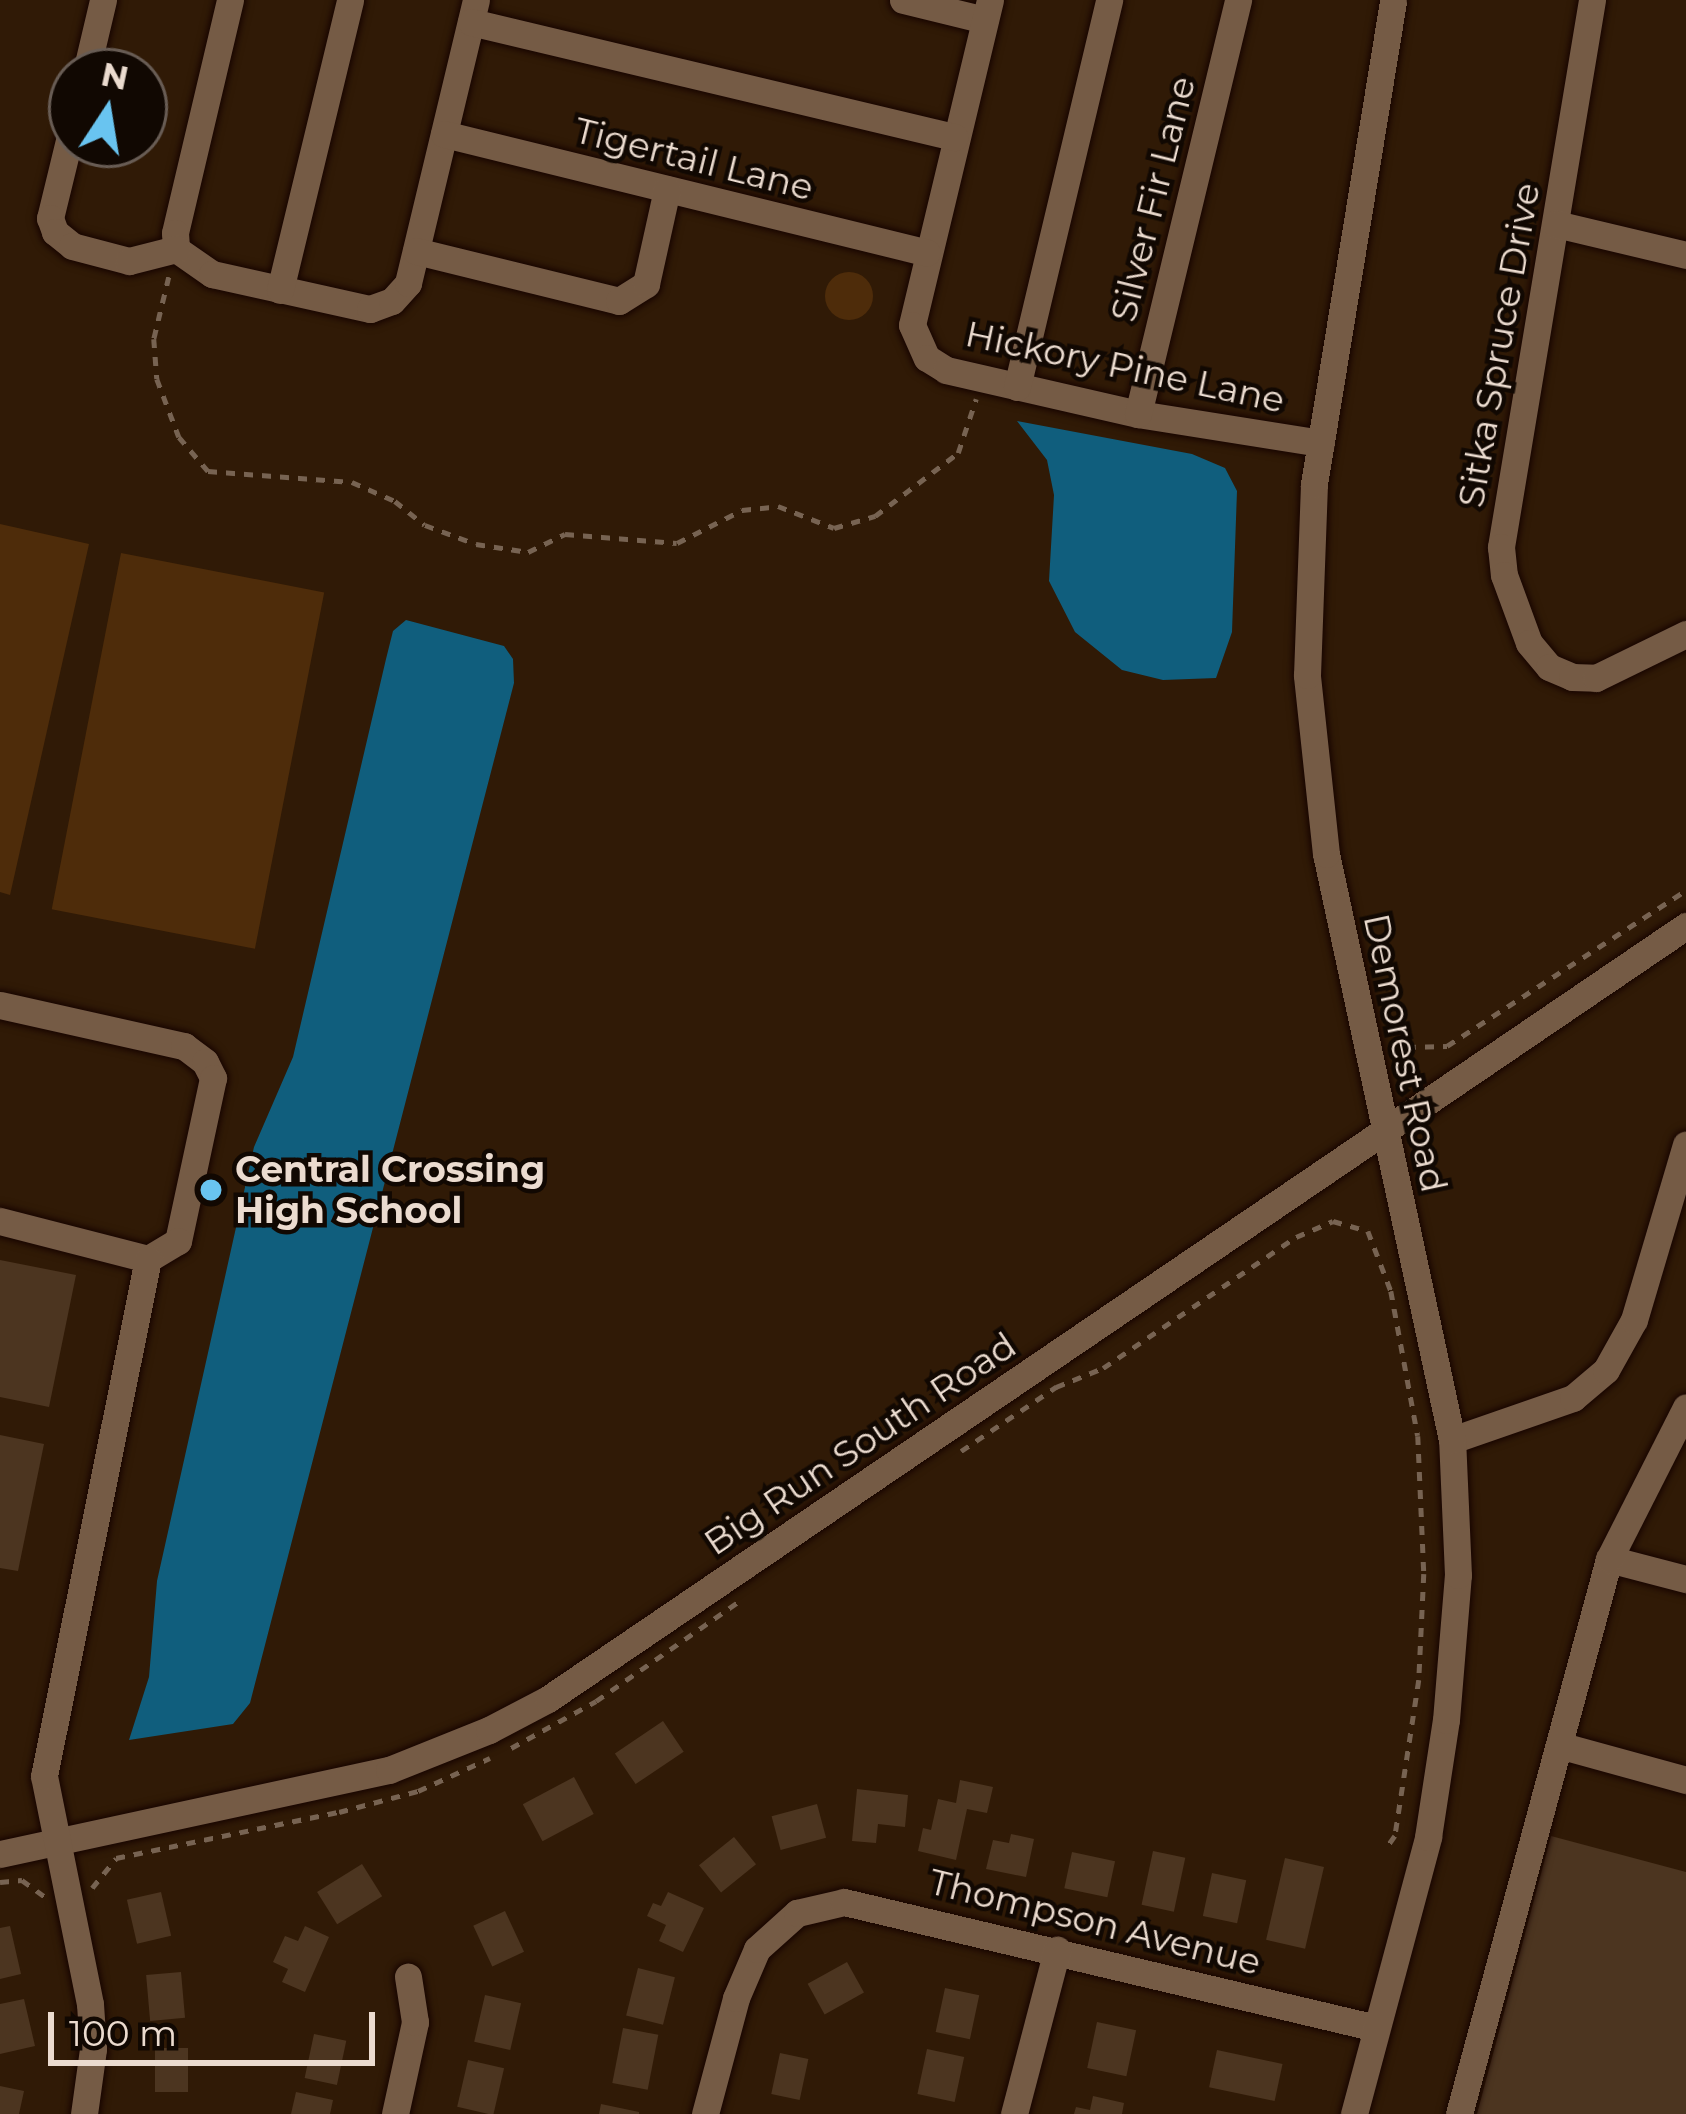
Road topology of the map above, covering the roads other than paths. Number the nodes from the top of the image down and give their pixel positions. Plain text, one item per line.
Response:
1 (103, 0) edge
2 (230, 0) edge
3 (350, 0) edge
4 (903, 0) edge
5 (1109, 0) edge
6 (1238, 0) edge
7 (1393, 0) edge
8 (1592, 0) edge
9 (987, 10) edge
10 (474, 11) edge
11 (92, 48) edge
12 (444, 134) junction
13 (955, 137) junction
14 (62, 168) edge
15 (667, 189) junction
16 (1556, 224) junction
17 (176, 249) junction
18 (416, 251) junction
19 (927, 253) junction
20 (1686, 255) edge
21 (280, 290) junction
22 (1017, 386) junction
23 (1138, 414) junction
24 (1321, 443) junction
25 (1686, 634) edge
26 (1686, 926) edge
27 (0, 1005) edge
28 (1385, 1133) junction
29 (1686, 1145) edge
30 (0, 1221) edge
31 (148, 1259) junction
32 (1683, 1420) edge
33 (1452, 1440) junction
34 (1609, 1559) junction
35 (1686, 1579) edge
36 (1559, 1745) junction
37 (1686, 1780) edge
38 (62, 1842) junction
39 (0, 1854) edge
40 (1057, 1950) junction
41 (408, 1977) dead end
42 (1376, 2028) junction
43 (84, 2114) edge
44 (394, 2114) edge
45 (705, 2114) edge
46 (1014, 2114) edge
47 (1354, 2114) edge
48 (1460, 2114) edge

1 - 11 street
2 - 17 street
3 - 21 street
4 - 9 street
5 - 22 street
6 - 23 street, Silver Fir Lane
7 - 24 street, Demorest Road
8 - 16 street, Sitka Spruce Drive
9 - 13 street, Hickory Pine Lane
10 - 12 street
10 - 13 street
12 - 15 street, Tigertail Lane
12 - 18 street
13 - 19 street, Hickory Pine Lane
14 - 17 street
15 - 18 street
15 - 19 street, Tigertail Lane
16 - 20 street
16 - 25 street, Sitka Spruce Drive
17 - 21 street
18 - 21 street
19 - 22 street, Hickory Pine Lane
22 - 23 street, Hickory Pine Lane
23 - 24 street, Hickory Pine Lane
24 - 28 street, Demorest Road
26 - 28 street, Big Run South Road
27 - 31 street
28 - 33 street, Demorest Road
28 - 38 street, Big Run South Road
29 - 33 street
30 - 31 street
31 - 38 street
32 - 34 street
33 - 42 street, Demorest Road
34 - 35 street
34 - 36 street
36 - 37 street
36 - 48 street
38 - 39 street, Big Run South Road
38 - 43 street
40 - 42 street, Thompson Avenue
40 - 45 street, Thompson Avenue
40 - 46 street
41 - 44 street
42 - 47 street, Demorest Road

